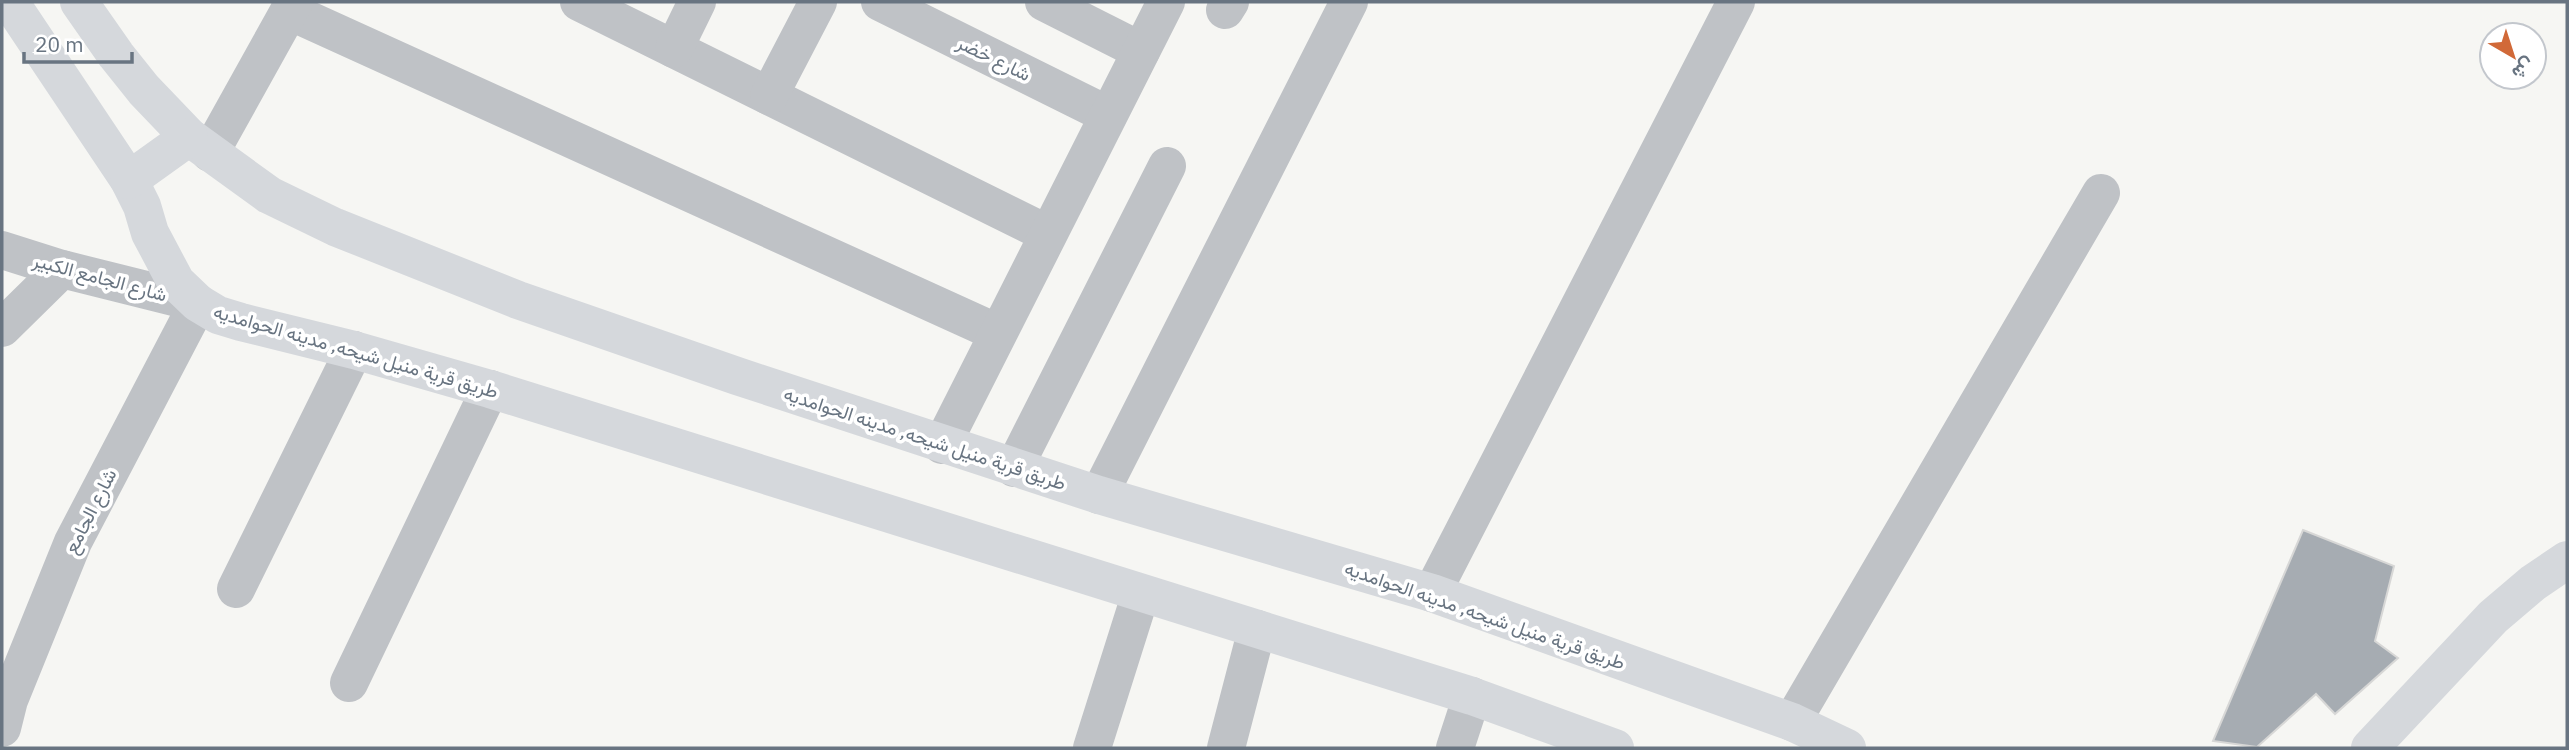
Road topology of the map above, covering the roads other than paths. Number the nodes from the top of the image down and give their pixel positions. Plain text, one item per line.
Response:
1 (10, 2) edge
2 (79, 2) edge
3 (579, 2) edge
4 (697, 2) edge
5 (818, 2) edge
6 (880, 2) edge
7 (1044, 2) edge
8 (1349, 2) edge
9 (1737, 2) edge
10 (291, 6) edge
11 (1154, 6) edge
12 (674, 49) junction
13 (1141, 51) junction
14 (769, 96) junction
15 (1108, 115) junction
16 (200, 145) junction
17 (1167, 166) dead end
18 (130, 180) junction
19 (2101, 193) dead end
20 (1048, 234) junction
21 (2, 250) edge
22 (62, 269) junction
23 (198, 303) junction
24 (2, 328) edge
25 (998, 333) junction
26 (354, 350) junction
27 (490, 389) junction
28 (942, 445) junction
29 (1014, 468) junction
30 (1099, 495) junction
31 (2567, 560) edge
32 (236, 589) dead end
33 (1141, 593) junction
34 (1432, 593) junction
35 (1257, 629) junction
36 (349, 682) dead end
37 (1472, 696) junction
38 (1792, 722) junction
39 (2, 728) edge
40 (1092, 748) edge
41 (1226, 748) edge
42 (1455, 748) edge
43 (1615, 748) edge
44 (1847, 748) edge
45 (2370, 748) edge

1 - 18 main road, طريق قرية منيل شيحه, مدينه الحوامديه
2 - 16 main road, طريق قرية منيل شيحه, مدينه الحوامديه
3 - 12 street
4 - 12 street
5 - 14 street
6 - 15 street, شارع خضر
7 - 13 street
8 - 30 street
9 - 34 street
10 - 16 street
10 - 25 street
11 - 13 street
12 - 14 street
13 - 15 street
14 - 20 street
15 - 20 street
16 - 18 main road
16 - 28 main road, طريق قرية منيل شيحه, مدينه الحوامديه
17 - 29 street
18 - 23 main road, طريق قرية منيل شيحه, مدينه الحوامديه
19 - 38 street
20 - 25 street
21 - 22 street, شارع الجامع الكبير
22 - 23 street, شارع الجامع الكبير
22 - 24 street
23 - 26 main road, طريق قرية منيل شيحه, مدينه الحوامديه
23 - 39 street, شارع الجامع
25 - 28 street
26 - 27 main road, طريق قرية منيل شيحه, مدينه الحوامديه
26 - 32 street
27 - 33 main road, طريق قرية منيل شيحه, مدينه الحوامديه
27 - 36 street
28 - 29 main road, طريق قرية منيل شيحه, مدينه الحوامديه
29 - 30 main road, طريق قرية منيل شيحه, مدينه الحوامديه
30 - 34 main road, طريق قرية منيل شيحه, مدينه الحوامديه
31 - 45 main road
33 - 35 main road, طريق قرية منيل شيحه, مدينه الحوامديه
33 - 40 street
34 - 38 main road, طريق قرية منيل شيحه, مدينه الحوامديه
35 - 37 main road, طريق قرية منيل شيحه, مدينه الحوامديه
35 - 41 street
37 - 42 street
37 - 43 main road, طريق قرية منيل شيحه, مدينه الحوامديه
38 - 44 main road, طريق قرية منيل شيحه, مدينه الحوامديه

